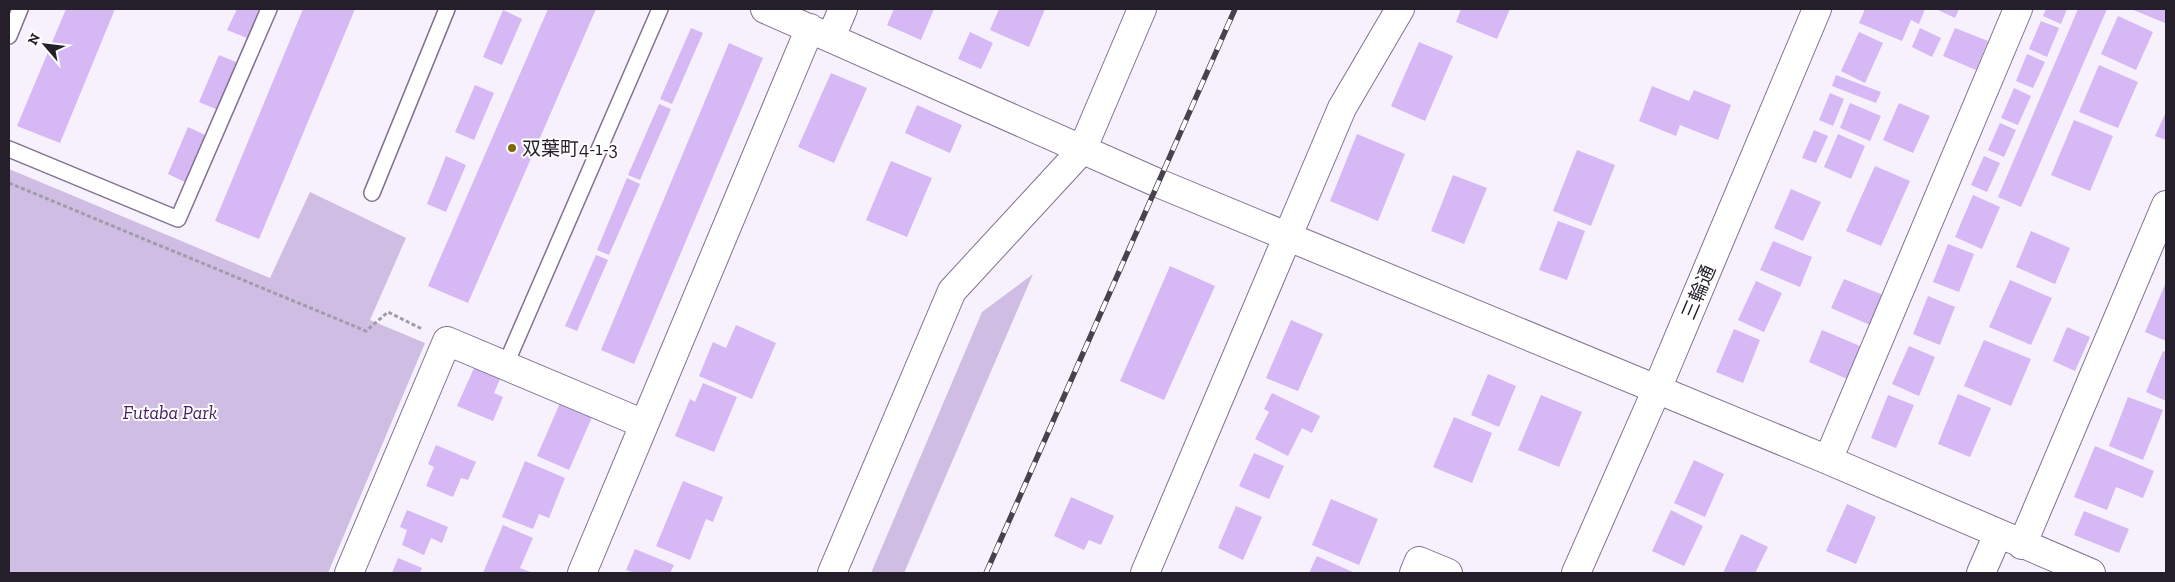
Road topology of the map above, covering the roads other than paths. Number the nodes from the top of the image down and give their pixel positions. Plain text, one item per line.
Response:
1 (20, 9) edge
2 (269, 9) edge
3 (447, 9) edge
4 (660, 9) edge
5 (765, 9) edge
6 (843, 9) edge
7 (1142, 9) edge
8 (1400, 9) edge
9 (1817, 9) edge
10 (2018, 9) edge
11 (821, 33) junction
12 (9, 36) edge
13 (9, 150) edge
14 (1082, 150) junction
15 (372, 193) dead end
16 (2166, 204) edge
17 (1286, 236) junction
18 (505, 366) junction
19 (1657, 389) junction
20 (644, 424) junction
21 (1828, 460) junction
22 (1998, 534) junction
23 (2022, 544) junction
24 (349, 573) edge
25 (582, 573) edge
26 (832, 573) edge
27 (1145, 573) edge
28 (1414, 573) edge
29 (1448, 573) edge
30 (1576, 573) edge
31 (1981, 573) edge
32 (2092, 573) edge

1 - 12 lane
2 - 13 lane
3 - 15 lane
4 - 18 lane
5 - 11 street
6 - 11 street
7 - 14 street
8 - 17 street
9 - 19 street, 三輪通
10 - 21 street
11 - 14 street
11 - 20 street
14 - 17 street
14 - 26 street
16 - 23 street
17 - 19 street
17 - 27 street
18 - 20 street
18 - 24 street
19 - 21 street
19 - 30 street, 三輪通
20 - 25 street
21 - 22 street
22 - 23 street
22 - 31 street
23 - 32 street
28 - 29 street

